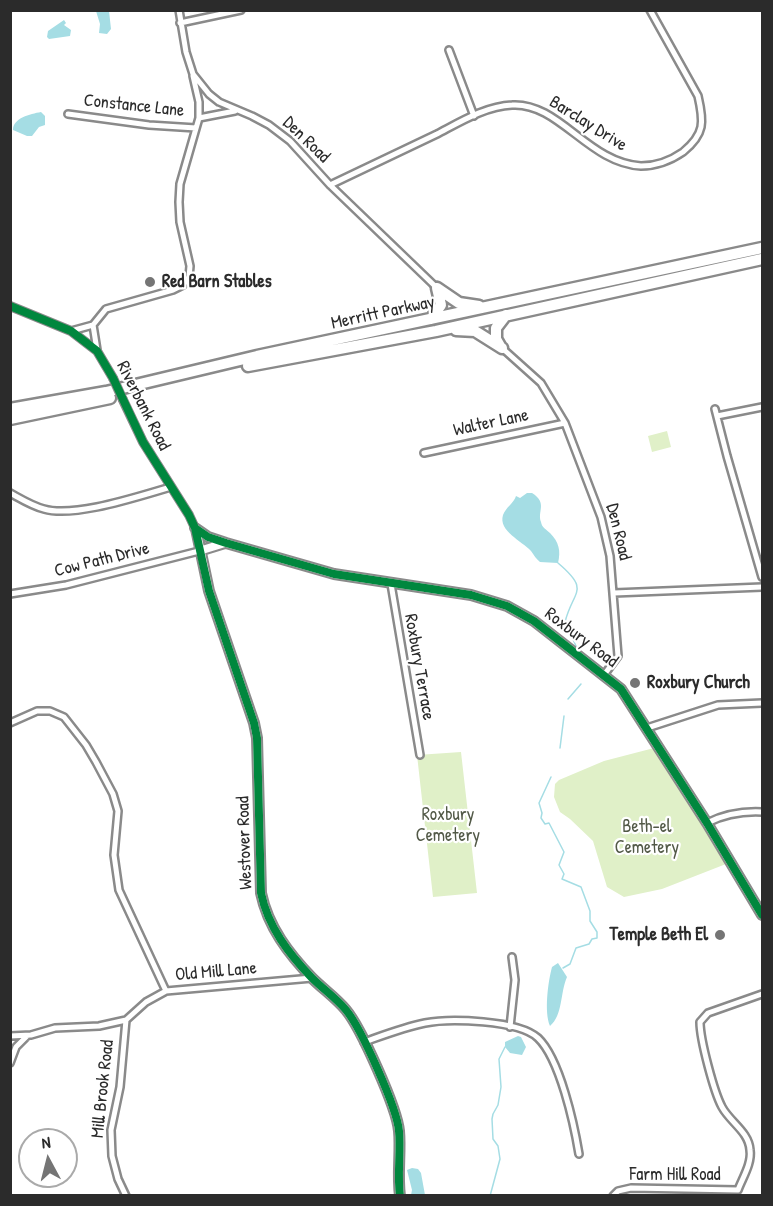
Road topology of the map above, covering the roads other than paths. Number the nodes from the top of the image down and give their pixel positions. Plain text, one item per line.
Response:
1 (178, 10) edge
2 (241, 10) edge
3 (650, 10) edge
4 (180, 23) junction
5 (449, 50) dead end
6 (193, 74) junction
7 (236, 111) junction
8 (68, 114) dead end
9 (474, 116) junction
10 (199, 118) junction
11 (196, 128) junction
12 (330, 185) junction
13 (762, 248) edge
14 (762, 259) edge
15 (437, 288) junction
16 (10, 306) edge
17 (494, 306) junction
18 (506, 315) junction
19 (430, 319) junction
20 (93, 325) junction
21 (71, 331) junction
22 (436, 331) junction
23 (502, 348) junction
24 (97, 351) junction
25 (762, 407) edge
26 (10, 408) edge
27 (10, 419) edge
28 (565, 423) junction
29 (424, 453) dead end
30 (171, 487) junction
31 (10, 493) edge
32 (195, 528) junction
33 (226, 543) junction
34 (199, 551) junction
35 (762, 577) edge
36 (391, 584) junction
37 (762, 587) edge
38 (614, 593) junction
39 (10, 594) edge
40 (604, 675) junction
41 (762, 703) edge
42 (10, 723) edge
43 (647, 728) junction
44 (420, 754) dead end
45 (762, 812) edge
46 (707, 823) junction
47 (762, 915) edge
48 (512, 957) dead end
49 (312, 978) junction
50 (166, 991) junction
51 (762, 994) edge
52 (126, 1020) junction
53 (510, 1027) junction
54 (10, 1036) edge
55 (27, 1036) junction
56 (364, 1041) junction
57 (10, 1042) edge
58 (16, 1049) junction
59 (10, 1063) edge
60 (579, 1154) dead end
61 (738, 1190) junction
62 (126, 1196) edge
63 (400, 1196) edge
64 (613, 1196) edge
65 (744, 1196) edge

1 - 4 street, Den Road
2 - 4 street
3 - 9 street, Barclay Drive
4 - 6 street, Den Road
5 - 9 street
6 - 7 street, Den Road
6 - 10 street
7 - 10 street
7 - 12 street, Den Road
8 - 11 street, Constance Lane
9 - 12 street, Barclay Drive
10 - 11 street
11 - 20 street
12 - 15 street, Den Road
13 - 17 highway, Merritt Parkway
14 - 18 highway, Merritt Parkway
15 - 17 highway
15 - 19 highway
16 - 21 street, Riverbank Road
17 - 19 highway, Merritt Parkway
18 - 22 highway, Merritt Parkway
18 - 23 highway
19 - 26 highway, Merritt Parkway
20 - 21 street
20 - 24 street, Riverbank Road
21 - 24 street, Riverbank Road
22 - 23 highway
22 - 27 highway, Merritt Parkway
23 - 28 street, Den Road
24 - 30 street, Riverbank Road, bridge
25 - 35 street
28 - 29 street, Walter Lane
28 - 38 street, Den Road
30 - 31 street
30 - 32 street, Riverbank Road
32 - 33 street, Roxbury Road
32 - 34 street, Westover Road
33 - 34 street
33 - 36 street, Roxbury Road
34 - 39 street, Cow Path Drive
34 - 49 street, Westover Road
36 - 40 street, Roxbury Road
36 - 44 street, Roxbury Terrace
37 - 38 street
38 - 40 street, Den Road
40 - 43 street, Roxbury Road
41 - 43 street
42 - 50 street
43 - 46 street, Roxbury Road
45 - 46 street
46 - 47 street, Roxbury Road
48 - 53 street
49 - 50 street, Old Mill Lane
49 - 56 street, Westover Road
50 - 52 street, Old Mill Lane
51 - 61 street
52 - 55 street, Old Mill Lane
52 - 62 street, Mill Brook Road
53 - 56 street
53 - 60 street
54 - 55 street, Old Mill Lane
55 - 58 street
56 - 63 street, Westover Road
57 - 58 street
58 - 59 street
61 - 64 street, Farm Hill Road
61 - 65 street

